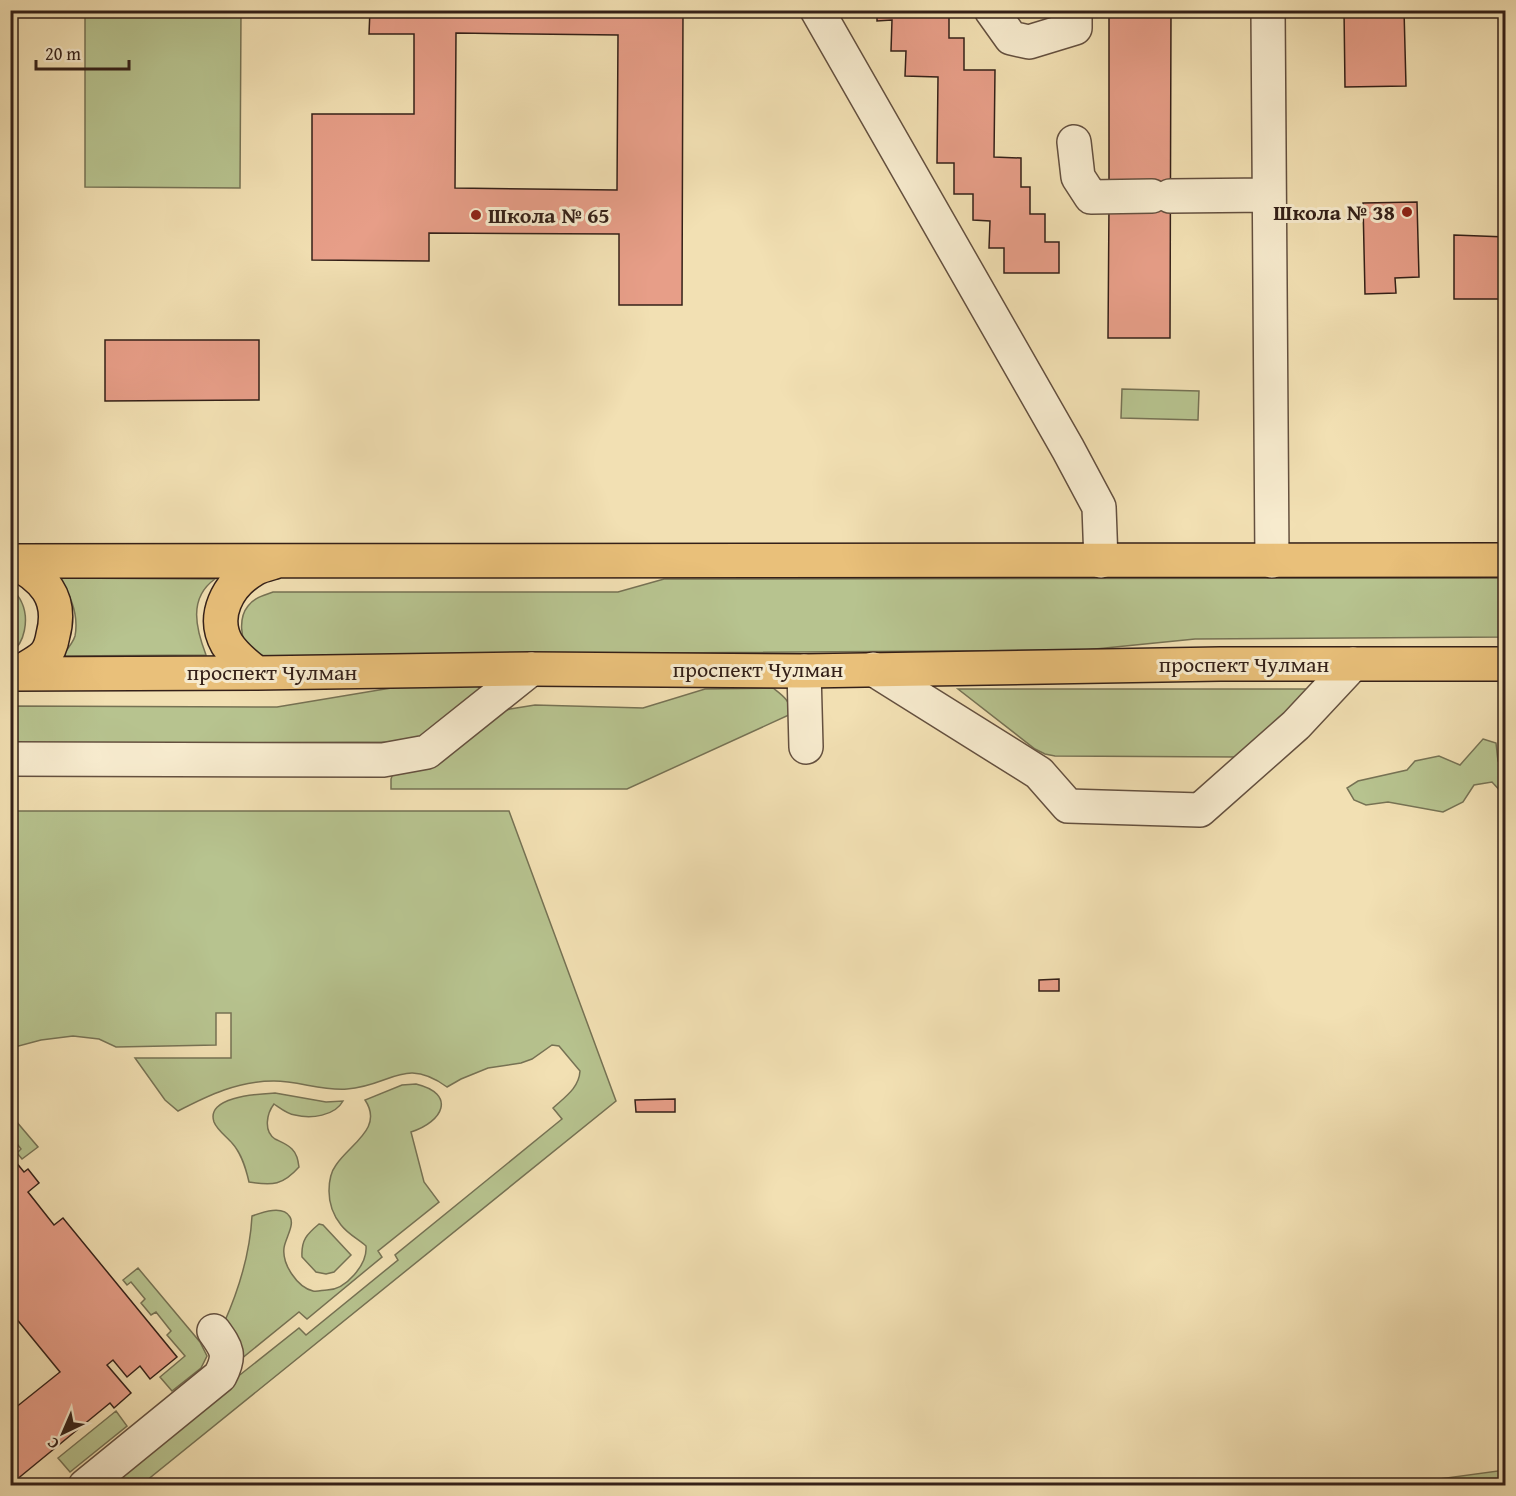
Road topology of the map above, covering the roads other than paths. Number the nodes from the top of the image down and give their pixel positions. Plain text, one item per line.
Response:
1 (817, 10) edge
2 (991, 10) edge
3 (1075, 10) edge
4 (1268, 10) edge
5 (1074, 142) dead end
6 (1269, 195) junction
7 (279, 560) junction
8 (1506, 560) edge
9 (11, 561) edge
10 (1101, 561) junction
11 (1272, 561) junction
12 (1353, 664) junction
13 (1506, 664) edge
14 (531, 669) junction
15 (873, 669) junction
16 (804, 671) junction
17 (14, 674) edge
18 (257, 674) junction
19 (806, 747) dead end
20 (10, 759) edge
21 (214, 1331) dead end
22 (85, 1485) edge

1 - 10 street
2 - 3 street
4 - 6 street
5 - 6 street
6 - 11 street
7 - 9 main road
7 - 10 main road
7 - 18 main road
8 - 11 main road
9 - 17 main road
10 - 11 main road
12 - 13 main road, проспект Чулман
12 - 15 main road, проспект Чулман
12 - 15 street
14 - 16 main road, проспект Чулман
14 - 18 main road, проспект Чулман
14 - 20 street
15 - 16 main road, проспект Чулман
16 - 19 street
17 - 18 main road, проспект Чулман
21 - 22 street

